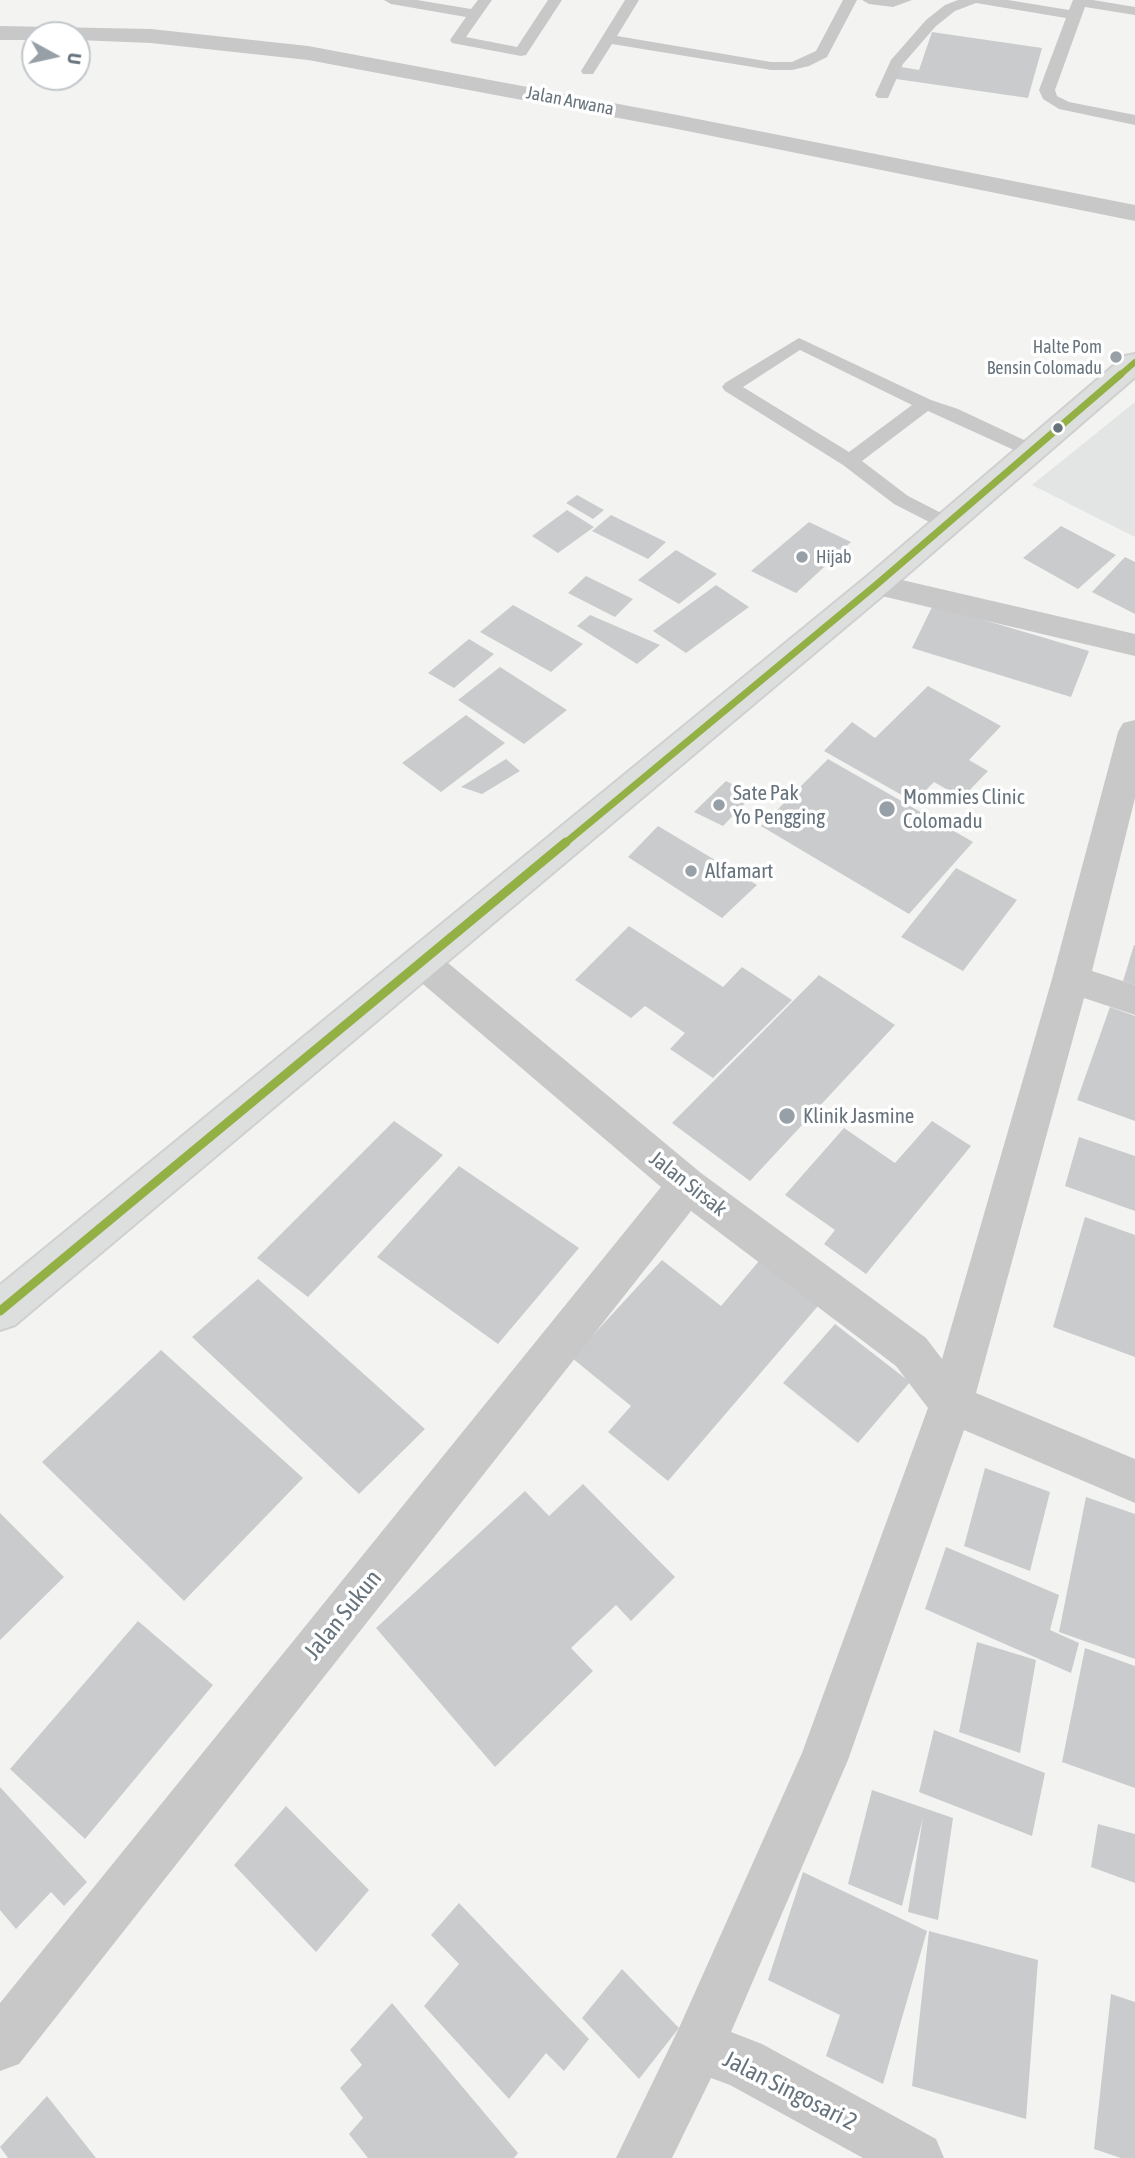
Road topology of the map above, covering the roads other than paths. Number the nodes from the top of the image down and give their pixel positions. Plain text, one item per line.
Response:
1 (390, 0) edge
2 (485, 0) edge
3 (555, 0) edge
4 (632, 0) edge
5 (850, 0) edge
6 (869, 0) edge
7 (905, 0) edge
8 (971, 0) edge
9 (981, 0) edge
10 (1078, 5) edge
11 (1135, 11) edge
12 (475, 14) junction
13 (0, 33) edge
14 (607, 39) junction
15 (587, 71) dead end
16 (883, 95) dead end
17 (1135, 120) edge
18 (1135, 213) edge
19 (1135, 362) edge
20 (925, 404) junction
21 (1032, 451) junction
22 (850, 461) junction
23 (948, 524) junction
24 (876, 585) junction
25 (1135, 645) edge
26 (1135, 732) edge
27 (423, 963) junction
28 (1071, 979) junction
29 (1135, 1000) edge
30 (687, 1185) junction
31 (0, 1311) edge
32 (951, 1405) junction
33 (1135, 1481) edge
34 (0, 2045) edge
35 (698, 2047) junction
36 (643, 2158) edge
37 (917, 2158) edge

1 - 12 lane
2 - 12 lane
3 - 12 lane
4 - 14 lane
5 - 14 lane
6 - 7 lane
8 - 16 lane
9 - 10 lane
10 - 11 lane
10 - 17 lane
13 - 18 street, Jalan Arwana
14 - 15 lane
19 - 21 highway
20 - 21 lane
20 - 22 lane
20 - 22 lane
21 - 23 highway
22 - 23 lane
23 - 24 highway
24 - 25 street
24 - 27 highway
26 - 28 street
27 - 30 street, Jalan Sirsak
27 - 31 highway
28 - 29 street
28 - 32 street
30 - 32 street, Jalan Sirsak
30 - 34 street, Jalan Sukun
32 - 33 street
32 - 35 street
35 - 36 street
35 - 37 street, Jalan Singosari 2

